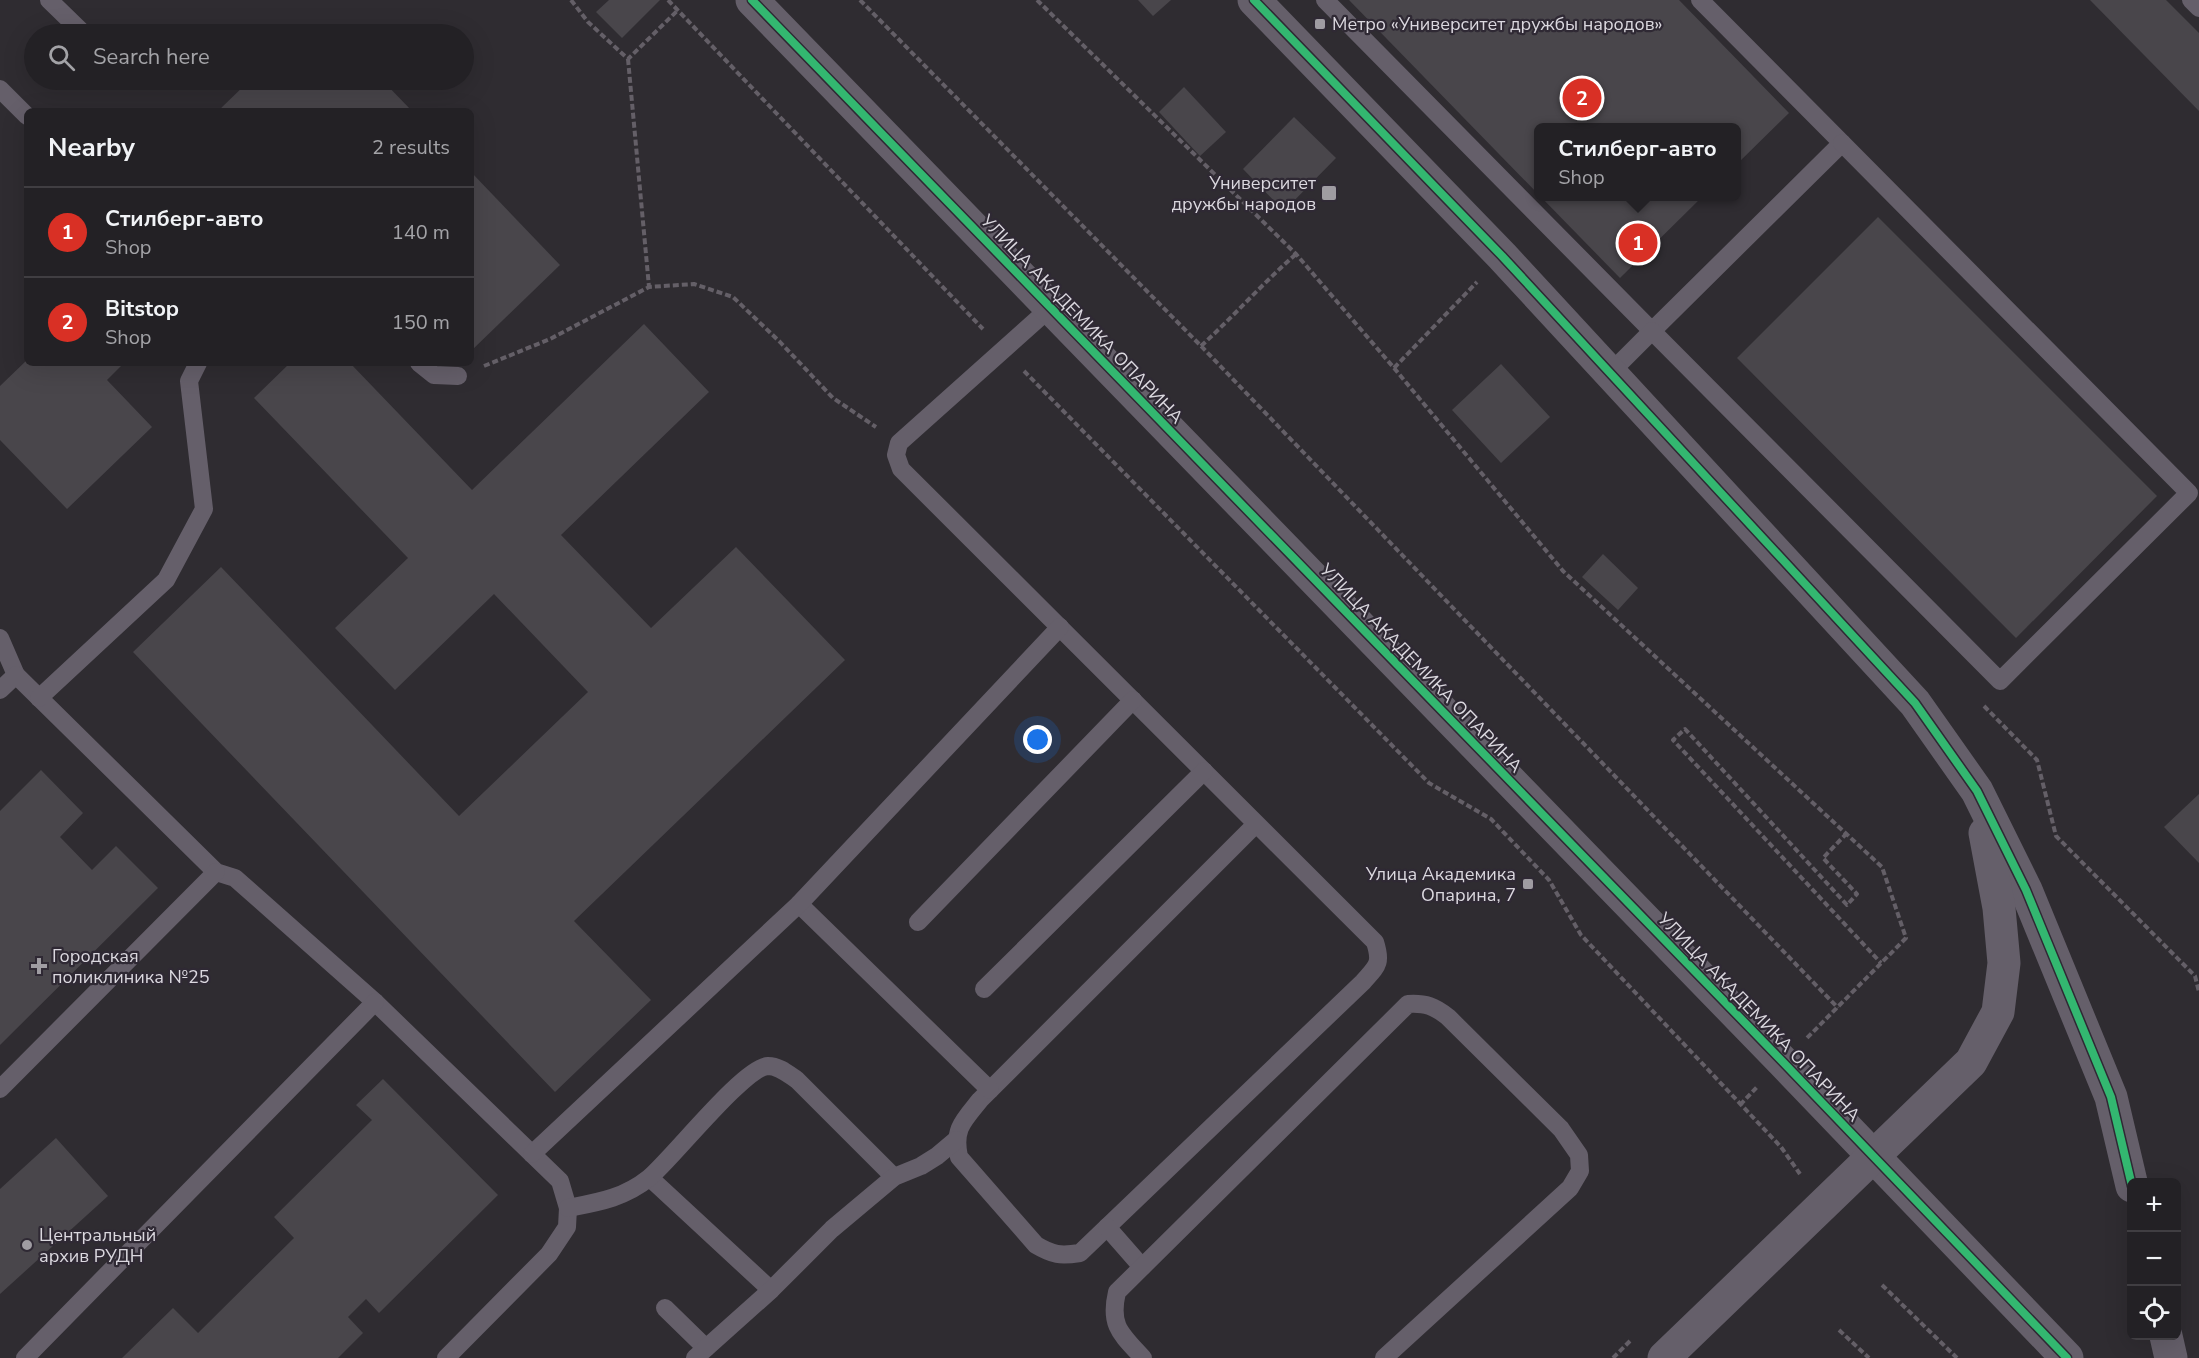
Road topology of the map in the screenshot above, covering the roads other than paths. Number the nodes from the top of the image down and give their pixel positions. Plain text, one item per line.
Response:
1 (49, 0) edge
2 (752, 0) edge
3 (1254, 0) edge
4 (1325, 0) edge
5 (1700, 0) edge
6 (2191, 0) edge
7 (2199, 8) edge
8 (74, 24) edge
9 (0, 89) edge
10 (24, 113) edge
11 (1842, 143) junction
12 (1050, 308) junction
13 (1652, 331) junction
14 (196, 366) edge
15 (423, 366) edge
16 (1610, 373) junction
17 (458, 376) road end
18 (1060, 627) junction
19 (0, 638) edge
20 (16, 675) junction
21 (0, 690) edge
22 (39, 698) junction
23 (1133, 700) junction
24 (1204, 771) junction
25 (1977, 790) junction
26 (1256, 824) junction
27 (216, 872) junction
28 (799, 904) junction
29 (918, 922) dead end
30 (984, 989) dead end
31 (375, 1002) junction
32 (0, 1089) edge
33 (990, 1090) junction
34 (956, 1140) junction
35 (532, 1154) junction
36 (1873, 1155) junction
37 (894, 1177) junction
38 (650, 1178) junction
39 (2130, 1178) edge
40 (568, 1208) junction
41 (1107, 1227) junction
42 (1142, 1267) junction
43 (771, 1290) junction
44 (665, 1308) dead end
45 (2167, 1340) edge
46 (701, 1353) edge
47 (26, 1358) edge
48 (446, 1358) edge
49 (1143, 1358) edge
50 (1384, 1358) edge
51 (1664, 1358) edge
52 (2067, 1358) edge
53 (2171, 1358) edge

1 - 8 lane
2 - 12 street, УЛИЦА АКАДЕМИКА ОПАРИНА
3 - 16 street
4 - 13 lane
5 - 11 lane
6 - 7 lane
9 - 10 lane
11 - 13 lane
11 - 13 lane
12 - 18 lane
12 - 36 street, УЛИЦА АКАДЕМИКА ОПАРИНА
13 - 16 lane
14 - 22 lane
15 - 17 lane
16 - 25 street
18 - 23 lane
18 - 28 lane
19 - 20 lane
20 - 21 lane
20 - 22 lane
22 - 27 lane
23 - 24 lane
23 - 29 lane
24 - 26 lane
24 - 30 lane
25 - 36 street
25 - 39 street
26 - 33 lane
26 - 41 lane
27 - 31 lane
27 - 32 lane
28 - 33 lane
28 - 35 lane
31 - 35 lane
31 - 47 lane
33 - 34 lane
34 - 37 lane
34 - 41 lane
35 - 40 lane
36 - 51 street
36 - 52 street, УЛИЦА АКАДЕМИКА ОПАРИНА
37 - 38 lane
37 - 43 lane
38 - 40 lane
38 - 43 lane
40 - 48 lane
41 - 42 lane
42 - 49 lane
42 - 50 lane
43 - 46 lane
44 - 46 lane
45 - 53 street

